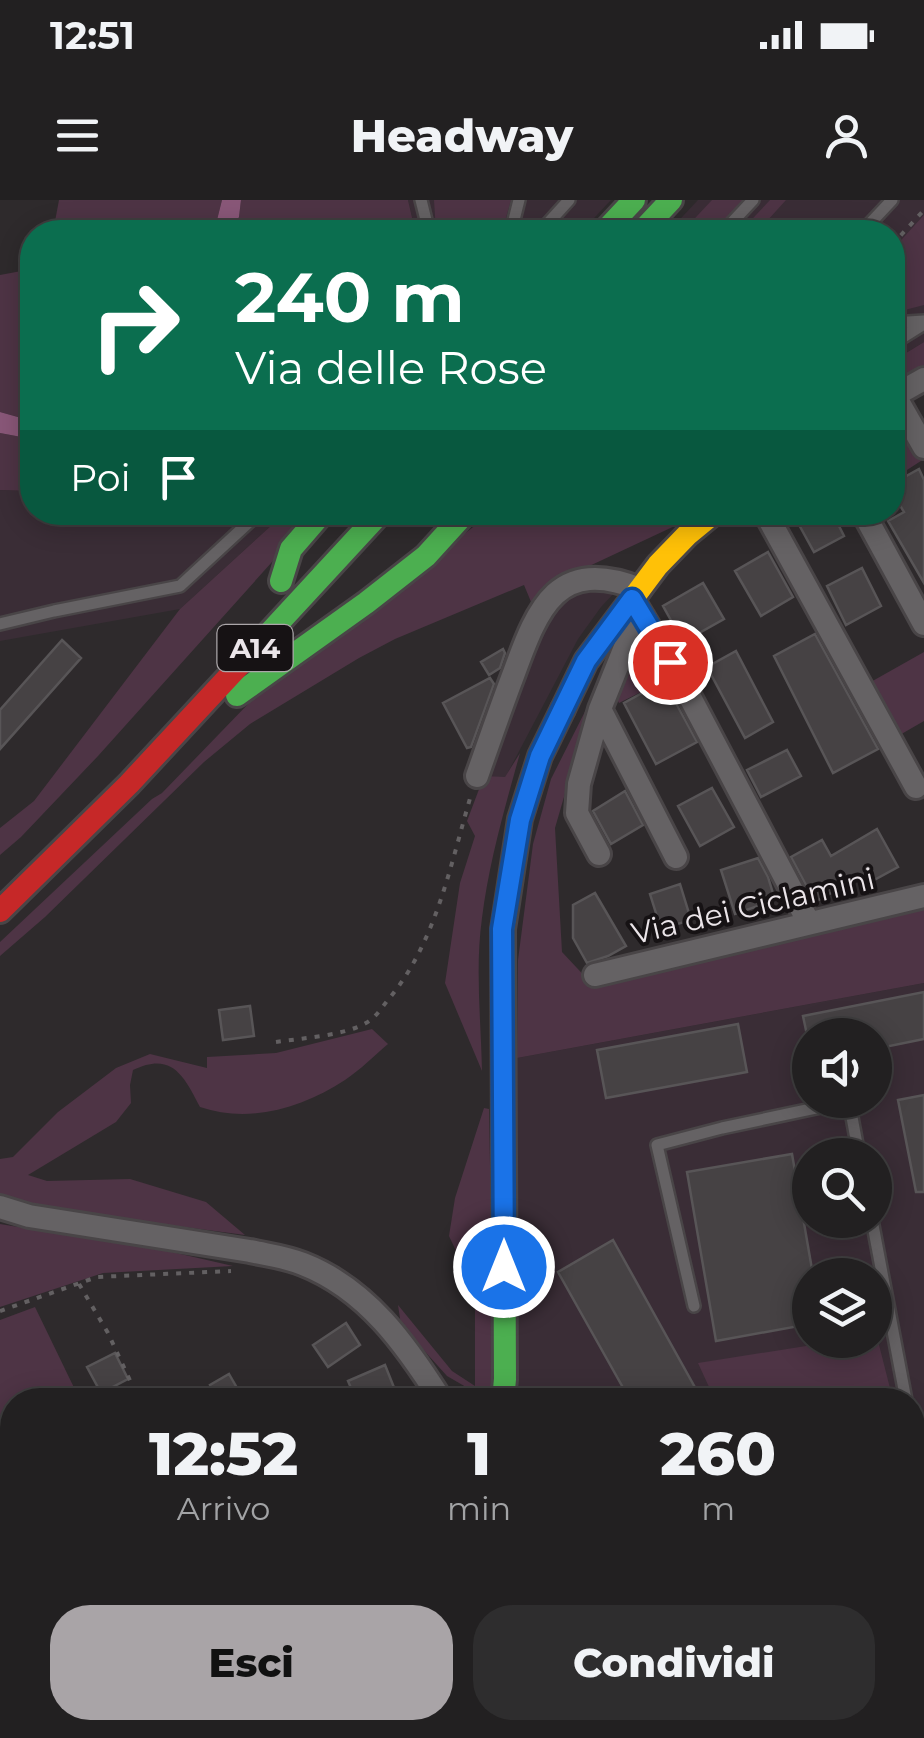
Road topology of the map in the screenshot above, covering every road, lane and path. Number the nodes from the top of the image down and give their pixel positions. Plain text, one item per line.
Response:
1 (570, 200) edge
2 (634, 200) edge
3 (671, 200) edge
4 (753, 200) edge
5 (892, 200) edge
6 (924, 210) edge
7 (551, 220) edge
8 (615, 220) edge
9 (652, 220) edge
10 (734, 220) edge
11 (873, 220) edge
12 (905, 231) edge
13 (905, 415) edge
14 (924, 447) edge
15 (246, 525) edge
16 (312, 525) edge
17 (333, 525) edge
18 (370, 525) edge
19 (454, 525) edge
20 (700, 525) edge
21 (773, 525) edge
22 (870, 525) edge
23 (638, 602) junction
24 (0, 624) edge
25 (924, 624) edge
26 (600, 709) junction
27 (476, 776) joint
28 (130, 784) junction
29 (916, 786) dead end
30 (599, 854) dead end
31 (676, 857) dead end
32 (924, 896) edge
33 (0, 911) edge
34 (809, 922) junction
35 (595, 974) dead end
36 (276, 1042) dead end
37 (792, 1113) edge
38 (0, 1207) edge
39 (875, 1238) edge
40 (250, 1251) junction
41 (79, 1284) junction
42 (694, 1306) dead end
43 (0, 1311) edge
44 (133, 1388) edge
45 (433, 1388) edge
46 (504, 1388) edge
47 (904, 1388) edge

1 - 7 lane
2 - 8 main road
3 - 9 main road
4 - 10 lane
5 - 11 lane
6 - 12 path
13 - 14 street
15 - 24 lane
16 - 17 main road, A14
18 - 28 main road, A14
19 - 28 main road
20 - 23 main road
21 - 29 street
22 - 25 street
23 - 26 street
23 - 27 street
23 - 34 street
23 - 46 main road
26 - 30 street
26 - 31 street
27 - 36 path
28 - 33 main road, A14
32 - 34 street, Via dei Ciclamini
34 - 35 street, Via dei Ciclamini
37 - 42 lane
38 - 40 street
39 - 47 lane
40 - 41 path
40 - 45 street
41 - 43 path
41 - 44 path

